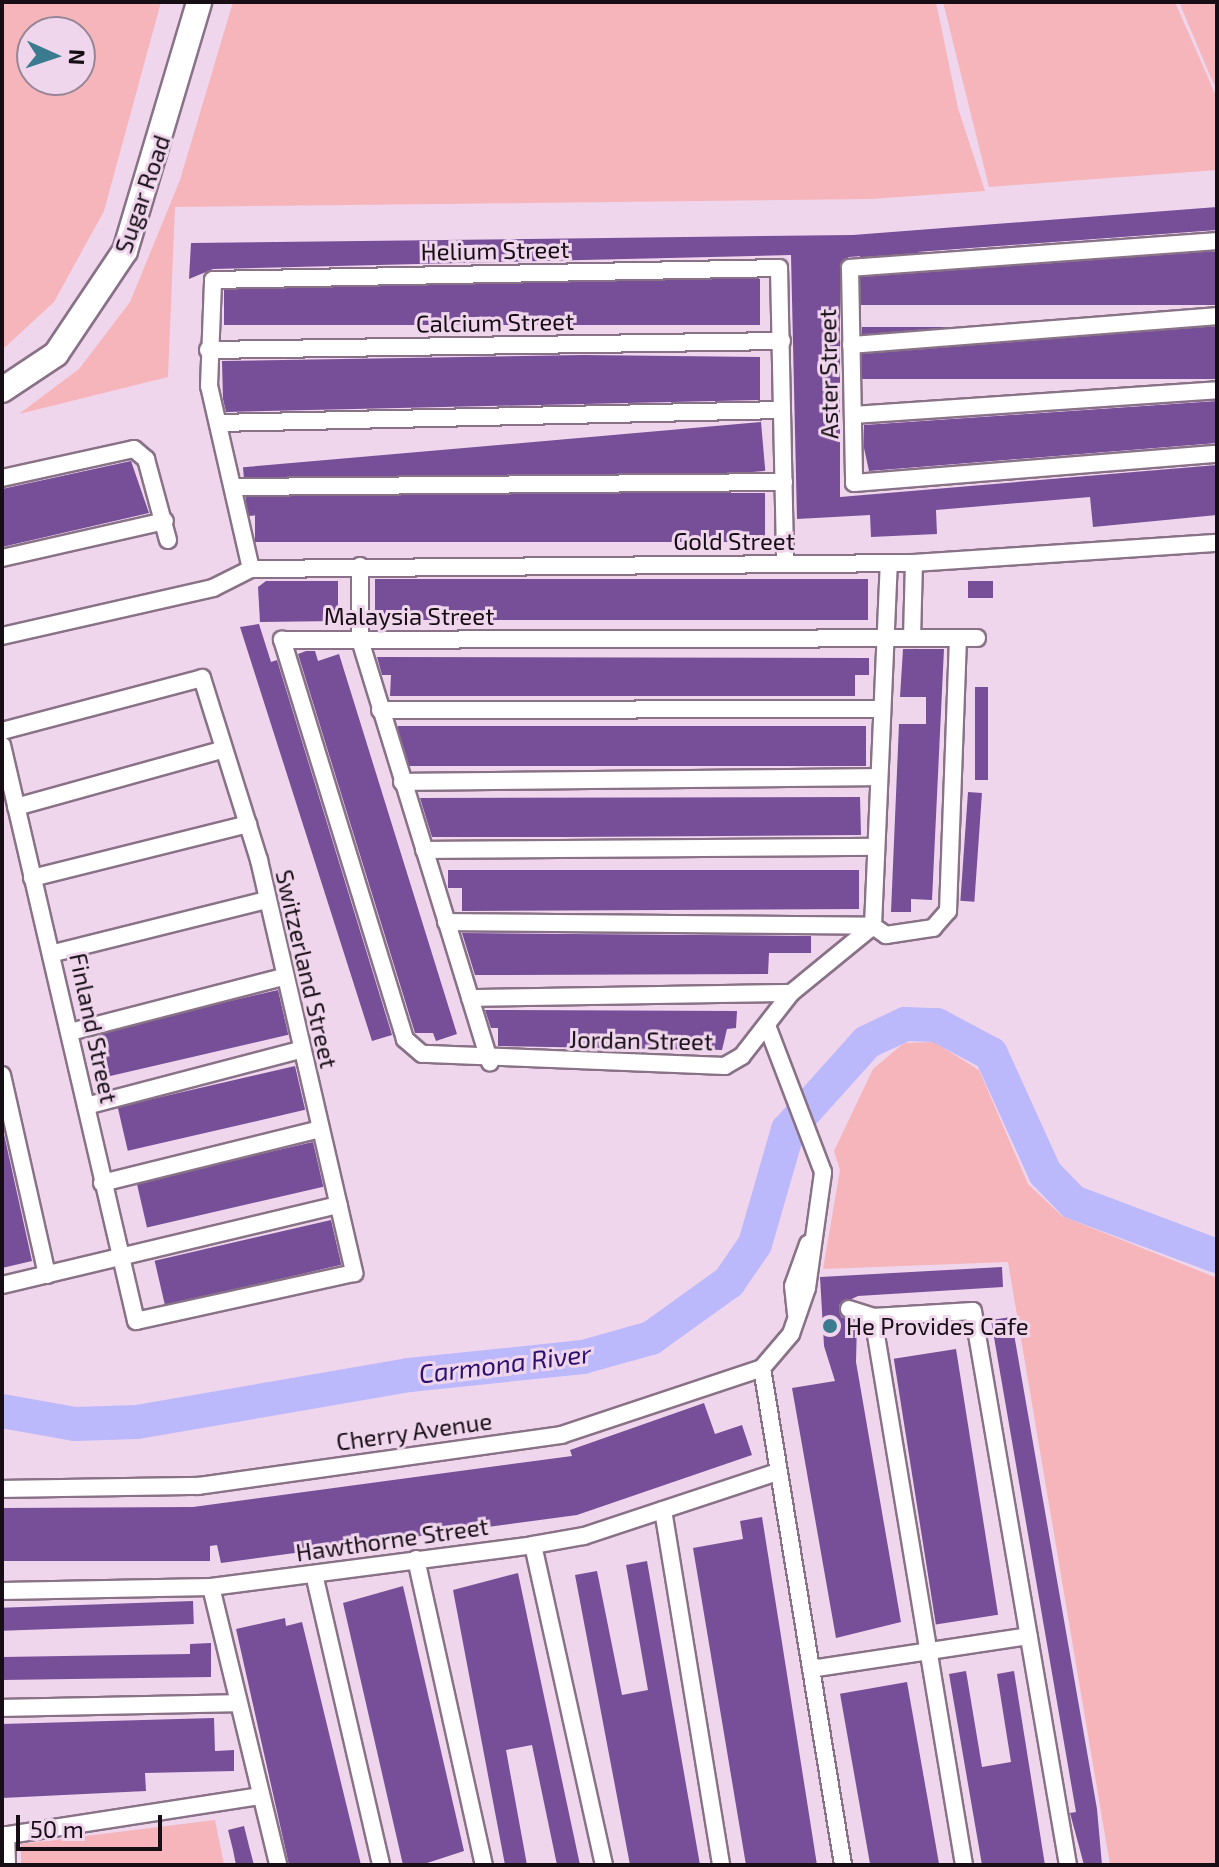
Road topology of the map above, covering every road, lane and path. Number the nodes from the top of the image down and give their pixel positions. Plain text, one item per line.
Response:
1 (199, 2) edge
2 (1217, 241) edge
3 (1217, 316) edge
4 (782, 341) junction
5 (851, 345) junction
6 (208, 350) junction
7 (2, 390) edge
8 (1217, 390) edge
9 (782, 410) junction
10 (853, 415) junction
11 (218, 423) junction
12 (1217, 454) edge
13 (2, 478) edge
14 (784, 482) junction
15 (235, 487) junction
16 (165, 521) junction
17 (168, 540) dead end
18 (1217, 543) edge
19 (2, 558) edge
20 (889, 563) junction
21 (914, 563) junction
22 (785, 564) junction
23 (360, 566) junction
24 (251, 569) junction
25 (2, 636) edge
26 (886, 638) junction
27 (912, 638) junction
28 (958, 638) junction
29 (977, 638) dead end
30 (360, 640) junction
31 (882, 709) junction
32 (380, 710) junction
33 (2, 731) edge
34 (2, 745) edge
35 (221, 750) junction
36 (879, 777) junction
37 (402, 782) junction
38 (16, 807) junction
39 (248, 824) junction
40 (876, 847) junction
41 (424, 850) junction
42 (32, 878) junction
43 (267, 900) junction
44 (446, 922) junction
45 (873, 926) junction
46 (54, 953) junction
47 (282, 977) junction
48 (791, 993) junction
49 (470, 998) junction
50 (767, 1025) junction
51 (70, 1032) junction
52 (300, 1050) junction
53 (422, 1054) joint
54 (490, 1062) junction
55 (2, 1075) edge
56 (86, 1106) junction
57 (320, 1129) junction
58 (102, 1183) junction
59 (339, 1205) junction
60 (118, 1258) junction
61 (47, 1275) junction
62 (2, 1285) edge
63 (849, 1309) dead end
64 (873, 1317) junction
65 (136, 1321) joint
66 (762, 1368) junction
67 (778, 1472) junction
68 (2, 1489) edge
69 (663, 1510) junction
70 (533, 1545) junction
71 (416, 1559) junction
72 (314, 1574) junction
73 (211, 1587) junction
74 (2, 1591) edge
75 (1029, 1636) junction
76 (928, 1652) junction
77 (811, 1669) junction
78 (238, 1703) junction
79 (2, 1708) edge
80 (261, 1796) junction
81 (4, 1835) edge
82 (7, 1865) edge
83 (278, 1865) edge
84 (381, 1865) edge
85 (484, 1865) edge
86 (604, 1865) edge
87 (721, 1865) edge
88 (843, 1865) edge
89 (964, 1865) edge
90 (1068, 1865) edge

1 - 7 main road, Sugar Road
2 - 5 street, Aster Street
3 - 5 street
4 - 6 street, Calcium Street
4 - 6 street, Helium Street
4 - 9 street
5 - 10 street, Aster Street
6 - 11 street
8 - 10 street
9 - 11 street
9 - 14 street
10 - 12 street, Aster Street
11 - 15 street
13 - 16 street
14 - 15 street
14 - 22 street
15 - 24 street
16 - 17 street
16 - 19 street
18 - 21 street, Gold Street
20 - 21 street, Gold Street
20 - 22 street, Gold Street
20 - 26 street
21 - 27 street
22 - 23 street, Gold Street
23 - 24 street, Gold Street
23 - 30 street
24 - 25 street
26 - 27 street, Malaysia Street
26 - 30 street, Malaysia Street
26 - 31 street
27 - 28 street, Malaysia Street
28 - 29 street, Malaysia Street
28 - 45 street
30 - 32 street
30 - 53 street, Malaysia Street
31 - 32 street
31 - 36 street
32 - 37 street
33 - 35 street, Switzerland Street
34 - 38 street, Finland Street
35 - 38 street
35 - 39 street, Switzerland Street
36 - 37 street
36 - 40 street
37 - 41 street
38 - 42 street, Finland Street
39 - 42 street
39 - 43 street, Switzerland Street
40 - 41 street
40 - 45 street
41 - 44 street
42 - 46 street, Finland Street
43 - 46 street
43 - 47 street, Switzerland Street
44 - 45 street
44 - 49 street
45 - 48 street, Jordan Street
46 - 51 street, Finland Street
47 - 51 street
47 - 52 street, Switzerland Street
48 - 49 street
48 - 50 street, Jordan Street
49 - 54 street
50 - 54 street, Jordan Street
50 - 66 street
51 - 56 street, Finland Street
52 - 56 street
52 - 57 street, Switzerland Street
53 - 54 street, Jordan Street
55 - 61 street
56 - 58 street, Finland Street
57 - 58 street
57 - 59 street, Switzerland Street
58 - 60 street, Finland Street
59 - 60 street
59 - 65 street, Switzerland Street
60 - 61 street
60 - 65 street, Finland Street
61 - 62 street
63 - 64 street
64 - 75 street
64 - 76 street
66 - 67 street
66 - 68 street, Cherry Avenue
67 - 69 street, Hawthorne Street
67 - 77 street
69 - 70 street, Hawthorne Street
69 - 87 street
70 - 71 street, Hawthorne Street
70 - 86 street
71 - 72 street, Hawthorne Street
71 - 85 street
72 - 73 street, Hawthorne Street
72 - 84 street
73 - 74 street, Hawthorne Street
73 - 78 street
75 - 76 street
75 - 90 street
76 - 77 street
76 - 89 street
77 - 88 street
78 - 79 street
78 - 80 street
80 - 81 street
80 - 83 street
81 - 82 street

